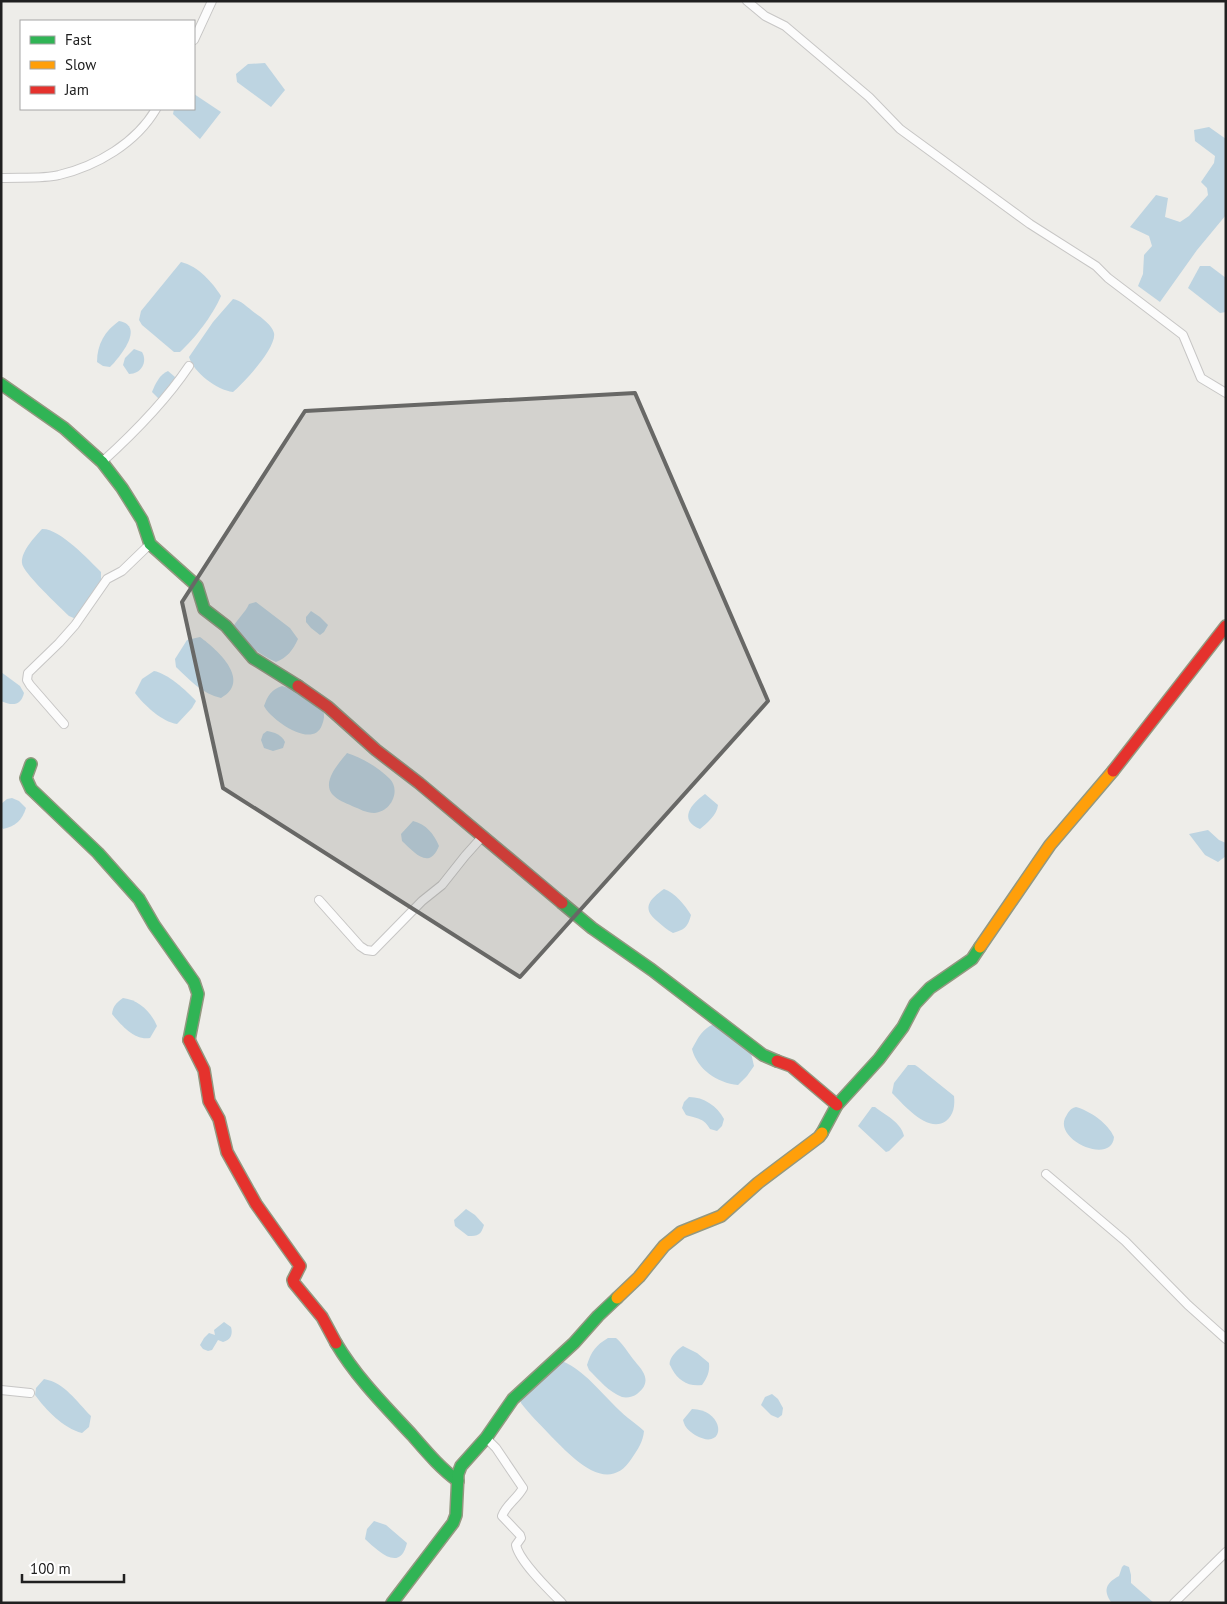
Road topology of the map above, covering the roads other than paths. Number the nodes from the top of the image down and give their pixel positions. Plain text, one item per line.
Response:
1 (212, 1) edge
2 (747, 1) edge
3 (195, 38) edge
4 (155, 110) edge
5 (1, 178) edge
6 (189, 366) dead end
7 (1, 384) edge
8 (1226, 393) edge
9 (102, 462) junction
10 (150, 544) junction
11 (1226, 626) edge
12 (64, 724) dead end
13 (31, 764) dead end
14 (482, 837) junction
15 (319, 900) dead end
16 (837, 1105) junction
17 (1046, 1174) dead end
18 (1226, 1339) edge
19 (1, 1390) edge
20 (30, 1393) dead end
21 (486, 1438) junction
22 (458, 1481) junction
23 (1226, 1552) edge
24 (392, 1603) edge
25 (562, 1603) edge
26 (1174, 1603) edge

1 - 3 street
2 - 8 street
4 - 5 street
6 - 9 street
7 - 9 street
9 - 10 street
10 - 12 street
10 - 14 street
11 - 16 street
13 - 22 street
14 - 15 street
14 - 16 street
16 - 21 street
17 - 18 street
19 - 20 street
21 - 22 street
21 - 25 street
22 - 24 street
23 - 26 street

